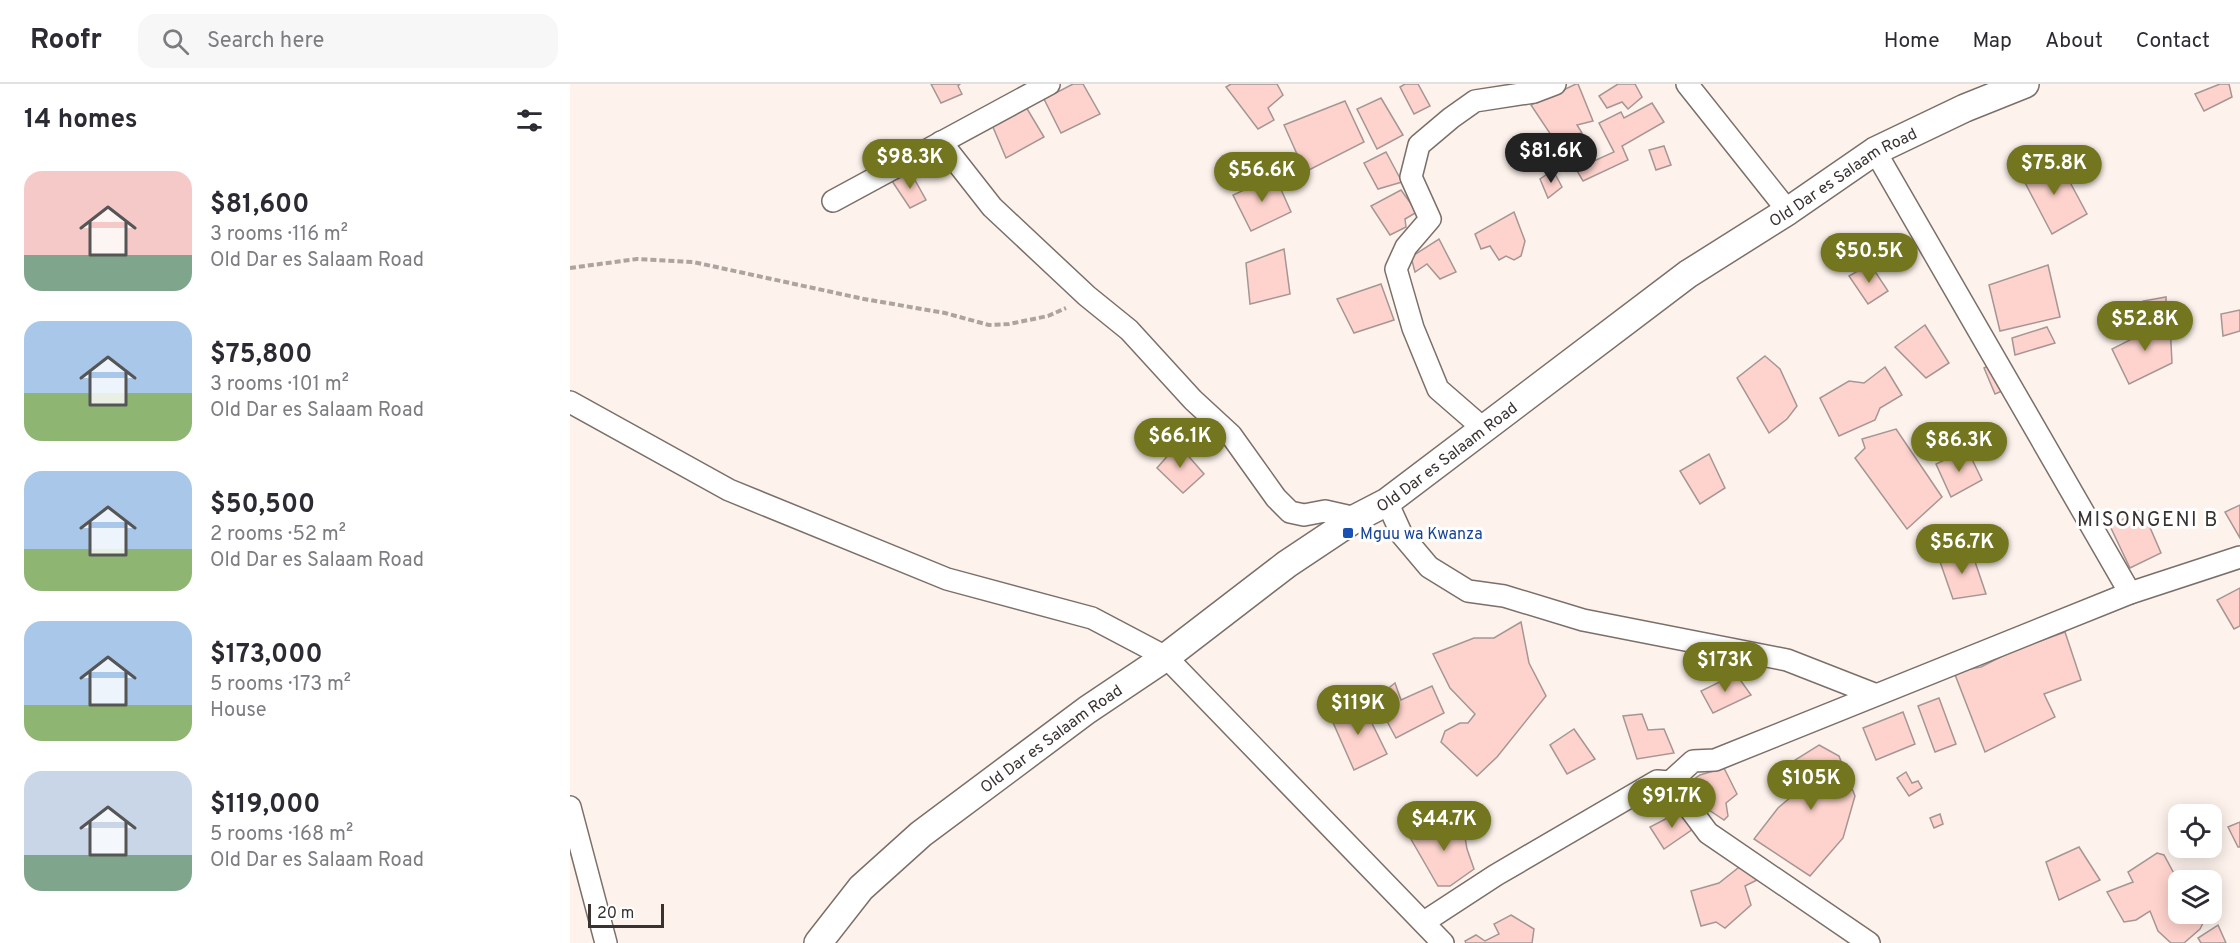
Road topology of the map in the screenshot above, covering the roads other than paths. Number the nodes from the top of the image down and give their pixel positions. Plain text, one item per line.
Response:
1 (1049, 84) edge
2 (1555, 84) edge
3 (1687, 84) edge
4 (2025, 84) edge
5 (941, 142) junction
6 (1875, 151) junction
7 (833, 201) dead end
8 (1788, 212) junction
9 (570, 402) edge
10 (1484, 429) junction
11 (1387, 502) junction
12 (1356, 518) junction
13 (2240, 557) edge
14 (2130, 593) junction
15 (1166, 657) junction
16 (1874, 694) junction
17 (1670, 782) junction
18 (570, 807) edge
19 (1424, 922) junction
20 (606, 943) edge
21 (818, 943) edge
22 (1443, 943) edge
23 (1869, 943) edge

1 - 5 street
2 - 10 street
3 - 8 street
4 - 6 street, Old Dar es Salaam Road
5 - 7 street
5 - 12 street
6 - 8 street, Old Dar es Salaam Road
6 - 14 street
8 - 10 street, Old Dar es Salaam Road
9 - 15 street
10 - 11 street, Old Dar es Salaam Road
11 - 12 street, Old Dar es Salaam Road
11 - 16 street
12 - 15 street, Old Dar es Salaam Road
13 - 14 street
14 - 16 street
15 - 19 street
15 - 21 street, Old Dar es Salaam Road
16 - 17 street
17 - 19 street
17 - 23 street
18 - 20 street
19 - 22 street

